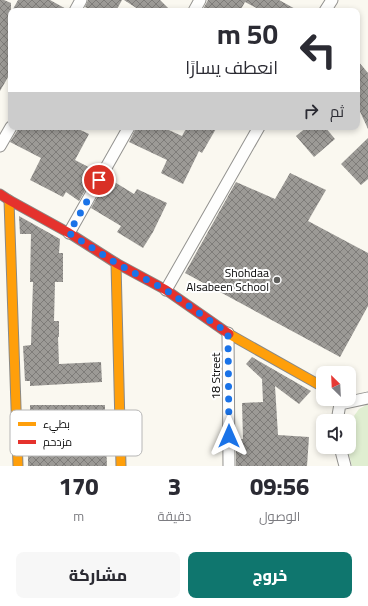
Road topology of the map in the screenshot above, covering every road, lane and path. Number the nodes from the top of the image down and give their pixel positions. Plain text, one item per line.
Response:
1 (9, 130) edge
2 (127, 130) edge
3 (257, 130) edge
4 (0, 146) edge
5 (0, 194) edge
6 (9, 200) junction
7 (69, 233) junction
8 (116, 263) junction
9 (166, 290) junction
10 (228, 333) junction
11 (316, 383) edge
12 (368, 398) edge
13 (356, 399) edge
14 (16, 410) edge
15 (120, 410) edge
16 (342, 454) edge
17 (18, 456) edge
18 (121, 456) edge
19 (18, 466) edge
20 (121, 466) edge
21 (229, 466) edge
22 (345, 466) edge

1 - 4 street
2 - 7 street
3 - 9 street
5 - 6 street
6 - 7 street
6 - 14 street
7 - 8 street
8 - 9 street
8 - 15 street
9 - 10 street
10 - 11 street
10 - 21 street, 18 Street
12 - 13 street
16 - 22 street
17 - 19 street
18 - 20 street

